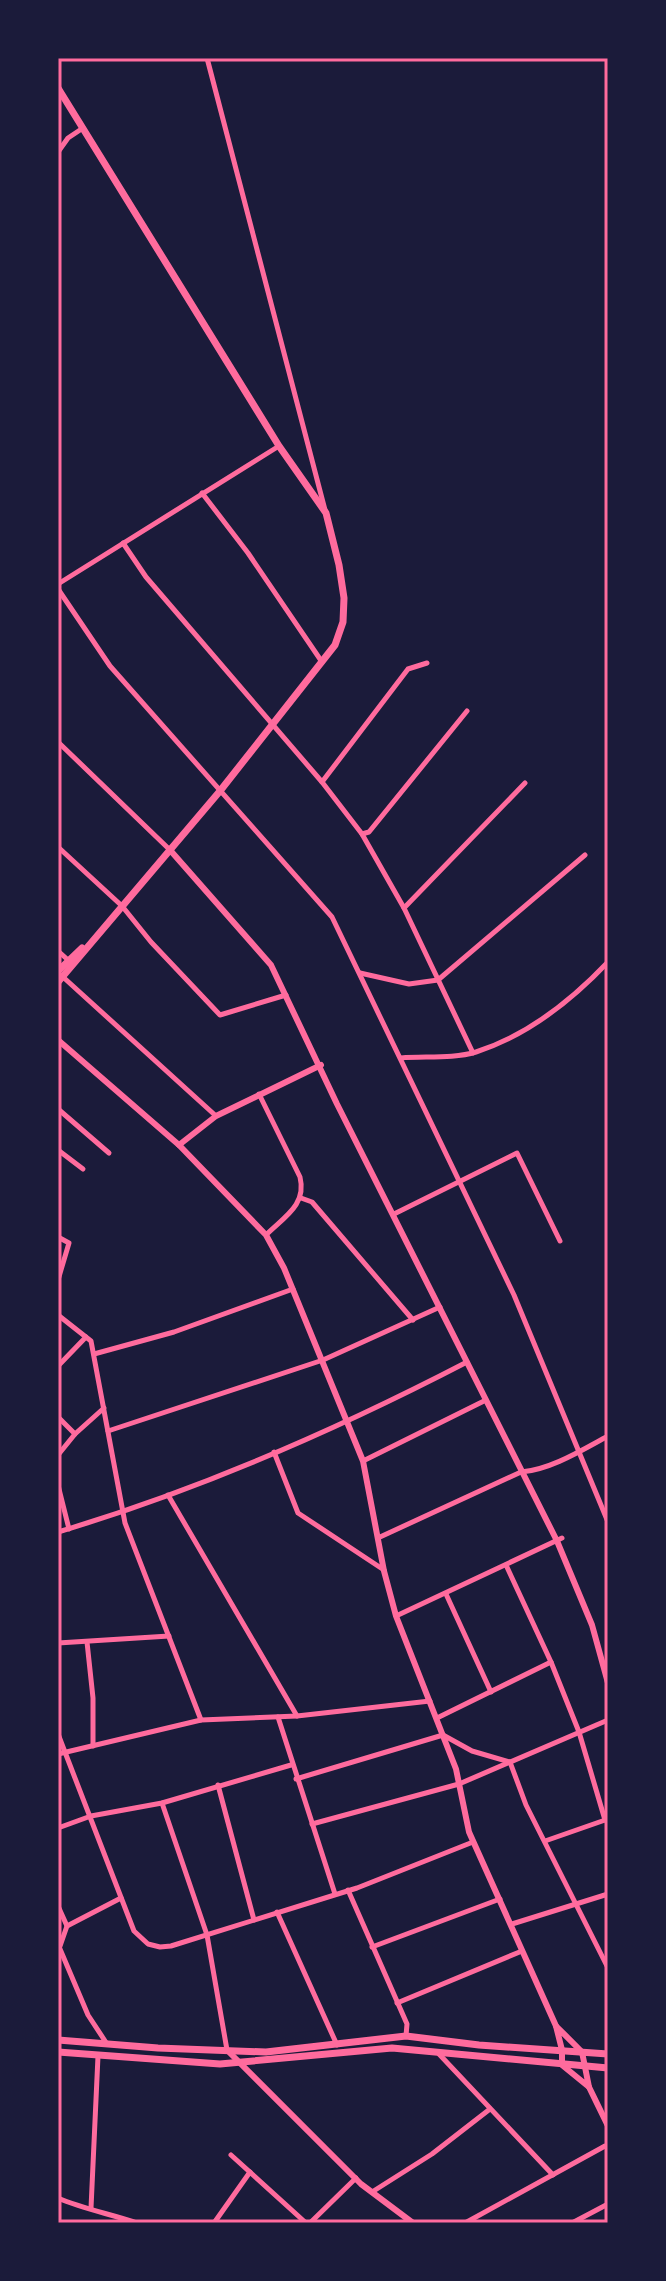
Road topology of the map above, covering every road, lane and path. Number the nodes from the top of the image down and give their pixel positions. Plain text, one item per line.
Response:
1 (207, 58) edge
2 (58, 88) edge
3 (84, 127) junction
4 (58, 152) edge
5 (279, 446) junction
6 (202, 492) junction
7 (326, 513) junction
8 (123, 543) junction
9 (58, 586) edge
10 (322, 662) junction
11 (427, 663) dead end
12 (467, 711) dead end
13 (271, 724) junction
14 (58, 742) edge
15 (322, 782) junction
16 (525, 783) dead end
17 (220, 791) junction
18 (362, 834) junction
19 (58, 847) edge
20 (170, 850) junction
21 (585, 855) dead end
22 (122, 906) junction
23 (404, 908) junction
24 (98, 933) junction
25 (58, 951) edge
26 (68, 960) junction
27 (608, 962) edge
28 (359, 972) junction
29 (60, 977) edge
30 (438, 980) junction
31 (286, 995) junction
32 (58, 1040) edge
33 (473, 1053) junction
34 (401, 1058) junction
35 (321, 1065) junction
36 (259, 1094) junction
37 (58, 1109) edge
38 (216, 1116) junction
39 (179, 1145) junction
40 (58, 1150) edge
41 (109, 1153) dead end
42 (83, 1169) dead end
43 (458, 1182) junction
44 (301, 1198) junction
45 (394, 1214) junction
46 (266, 1235) junction
47 (58, 1237) edge
48 (560, 1241) dead end
49 (58, 1280) edge
50 (293, 1289) junction
51 (440, 1307) junction
52 (60, 1318) edge
53 (414, 1320) junction
54 (86, 1337) junction
55 (94, 1354) junction
56 (323, 1360) junction
57 (467, 1362) junction
58 (58, 1366) edge
59 (486, 1400) junction
60 (104, 1408) junction
61 (58, 1417) edge
62 (349, 1422) junction
63 (108, 1431) junction
64 (75, 1434) junction
65 (608, 1436) edge
66 (274, 1452) junction
67 (578, 1452) junction
68 (58, 1455) edge
69 (363, 1461) junction
70 (521, 1472) junction
71 (58, 1485) edge
72 (168, 1495) junction
73 (124, 1512) junction
74 (608, 1522) edge
75 (69, 1529) junction
76 (58, 1532) edge
77 (380, 1537) junction
78 (559, 1539) junction
79 (506, 1565) junction
80 (384, 1571) junction
81 (446, 1594) junction
82 (396, 1616) junction
83 (169, 1636) junction
84 (87, 1642) junction
85 (58, 1643) edge
86 (551, 1662) junction
87 (607, 1679) edge
88 (491, 1692) junction
89 (430, 1701) junction
90 (291, 1705) junction
91 (297, 1716) junction
92 (278, 1717) junction
93 (287, 1717) junction
94 (437, 1718) junction
95 (201, 1720) junction
96 (608, 1720) edge
97 (579, 1732) junction
98 (58, 1734) edge
99 (443, 1735) junction
100 (93, 1746) junction
101 (67, 1752) junction
102 (58, 1754) edge
103 (510, 1762) junction
104 (291, 1765) junction
105 (296, 1779) junction
106 (459, 1784) junction
107 (218, 1785) junction
108 (162, 1803) junction
109 (91, 1816) junction
110 (607, 1820) edge
111 (312, 1824) junction
112 (58, 1828) edge
113 (545, 1841) junction
114 (473, 1842) junction
115 (348, 1890) junction
116 (335, 1894) junction
117 (608, 1894) edge
118 (121, 1898) junction
119 (500, 1899) junction
120 (577, 1905) junction
121 (58, 1906) edge
122 (277, 1912) junction
123 (254, 1920) junction
124 (512, 1924) junction
125 (67, 1926) junction
126 (207, 1935) junction
127 (372, 1947) junction
128 (59, 1949) edge
129 (523, 1951) junction
130 (608, 1968) edge
131 (397, 2003) junction
132 (556, 2026) junction
133 (406, 2036) junction
134 (58, 2040) edge
135 (108, 2045) junction
136 (337, 2045) junction
137 (562, 2050) junction
138 (228, 2051) junction
139 (437, 2051) junction
140 (58, 2052) edge
141 (582, 2052) junction
142 (608, 2054) edge
143 (98, 2056) junction
144 (242, 2063) junction
145 (562, 2065) junction
146 (586, 2066) junction
147 (608, 2068) edge
148 (589, 2087) junction
149 (490, 2109) junction
150 (608, 2126) edge
151 (608, 2147) edge
152 (231, 2155) dead end
153 (250, 2172) junction
154 (553, 2175) junction
155 (356, 2178) junction
156 (372, 2192) junction
157 (58, 2198) edge
158 (608, 2204) edge
159 (91, 2208) junction
160 (137, 2223) edge
161 (214, 2223) edge
162 (308, 2223) edge
163 (413, 2223) edge
164 (465, 2223) edge
165 (572, 2223) edge

1 - 7 street
2 - 3 main road
3 - 4 street
3 - 5 main road
5 - 6 street
5 - 7 main road
6 - 8 street
6 - 10 street
7 - 10 main road
8 - 9 street
8 - 13 street
9 - 17 street
10 - 13 main road
11 - 15 street
12 - 18 street
13 - 15 street
13 - 17 main road
14 - 20 street
15 - 18 street
16 - 23 street
17 - 20 main road
17 - 28 street
18 - 23 street
19 - 22 street
20 - 22 main road
20 - 31 street
21 - 30 street
22 - 24 main road
22 - 31 street
23 - 30 street
24 - 26 main road
24 - 29 main road
25 - 26 street
26 - 29 main road
27 - 33 street
28 - 30 street
28 - 34 street
29 - 38 street
30 - 33 street
31 - 35 street
32 - 39 street
33 - 34 street
34 - 43 street
35 - 36 street
35 - 45 street
36 - 38 street
36 - 44 street
37 - 41 street
38 - 39 street
39 - 46 street
40 - 42 street
43 - 45 street
43 - 48 street
43 - 67 street
44 - 46 street
44 - 53 street
45 - 51 street
46 - 50 street
47 - 49 street
50 - 55 street
50 - 56 street
51 - 53 street
51 - 57 street
52 - 54 street
53 - 56 street
54 - 55 street
54 - 58 street
55 - 60 street
56 - 62 street
56 - 63 street
57 - 59 street
57 - 62 street
59 - 69 street
59 - 70 street
60 - 63 street
60 - 64 street
61 - 64 street
62 - 66 street
62 - 69 street
63 - 73 street
64 - 68 street
65 - 67 street
66 - 72 street
66 - 80 street
67 - 70 street
67 - 74 street
69 - 77 street
70 - 77 street
70 - 78 street
71 - 75 street
72 - 73 street
72 - 90 street
73 - 75 street
73 - 83 street
75 - 76 street
77 - 80 street
78 - 79 street
78 - 87 street
79 - 81 street
79 - 86 street
80 - 82 street
81 - 82 street
81 - 88 street
82 - 89 street
83 - 84 street
83 - 95 street
84 - 85 street
84 - 100 street
86 - 88 street
86 - 97 street
88 - 94 street
89 - 91 street
89 - 94 street
90 - 91 street
90 - 93 street
91 - 93 street
92 - 93 street
92 - 95 street
92 - 104 street
94 - 99 street
95 - 100 street
96 - 97 street
97 - 103 street
97 - 110 street
98 - 101 street
99 - 103 street
99 - 105 street
99 - 106 street
100 - 101 street
101 - 102 street
101 - 109 street
103 - 106 street
103 - 113 street
104 - 105 street
104 - 107 street
105 - 111 street
106 - 111 street
106 - 114 street
107 - 108 street
107 - 123 street
108 - 109 street
108 - 126 street
109 - 112 street
109 - 118 street
110 - 113 street
111 - 116 street
113 - 120 street
114 - 115 street
114 - 119 street
115 - 116 street
115 - 127 street
116 - 122 street
117 - 120 street
118 - 125 street
118 - 126 street
119 - 124 street
119 - 127 street
120 - 124 street
120 - 130 street
121 - 125 street
122 - 123 street
122 - 136 street
123 - 126 street
124 - 129 street
125 - 128 street
126 - 138 street
127 - 131 street
128 - 135 street
129 - 131 street
129 - 132 street
131 - 133 street
132 - 137 street
132 - 141 street
133 - 136 main road
133 - 137 main road
134 - 135 main road
135 - 138 main road
136 - 138 main road
137 - 141 main road
137 - 145 street
138 - 144 street
139 - 144 main road
139 - 145 main road
139 - 149 street
140 - 143 main road
141 - 142 main road
141 - 146 street
143 - 144 main road
143 - 159 street
144 - 155 street
145 - 146 main road
145 - 148 street
146 - 147 main road
146 - 148 street
148 - 150 street
149 - 154 street
149 - 156 street
151 - 154 street
152 - 153 street
153 - 161 street
153 - 162 street
154 - 164 street
155 - 156 street
155 - 162 street
156 - 163 street
157 - 159 street
158 - 165 street
159 - 160 street

